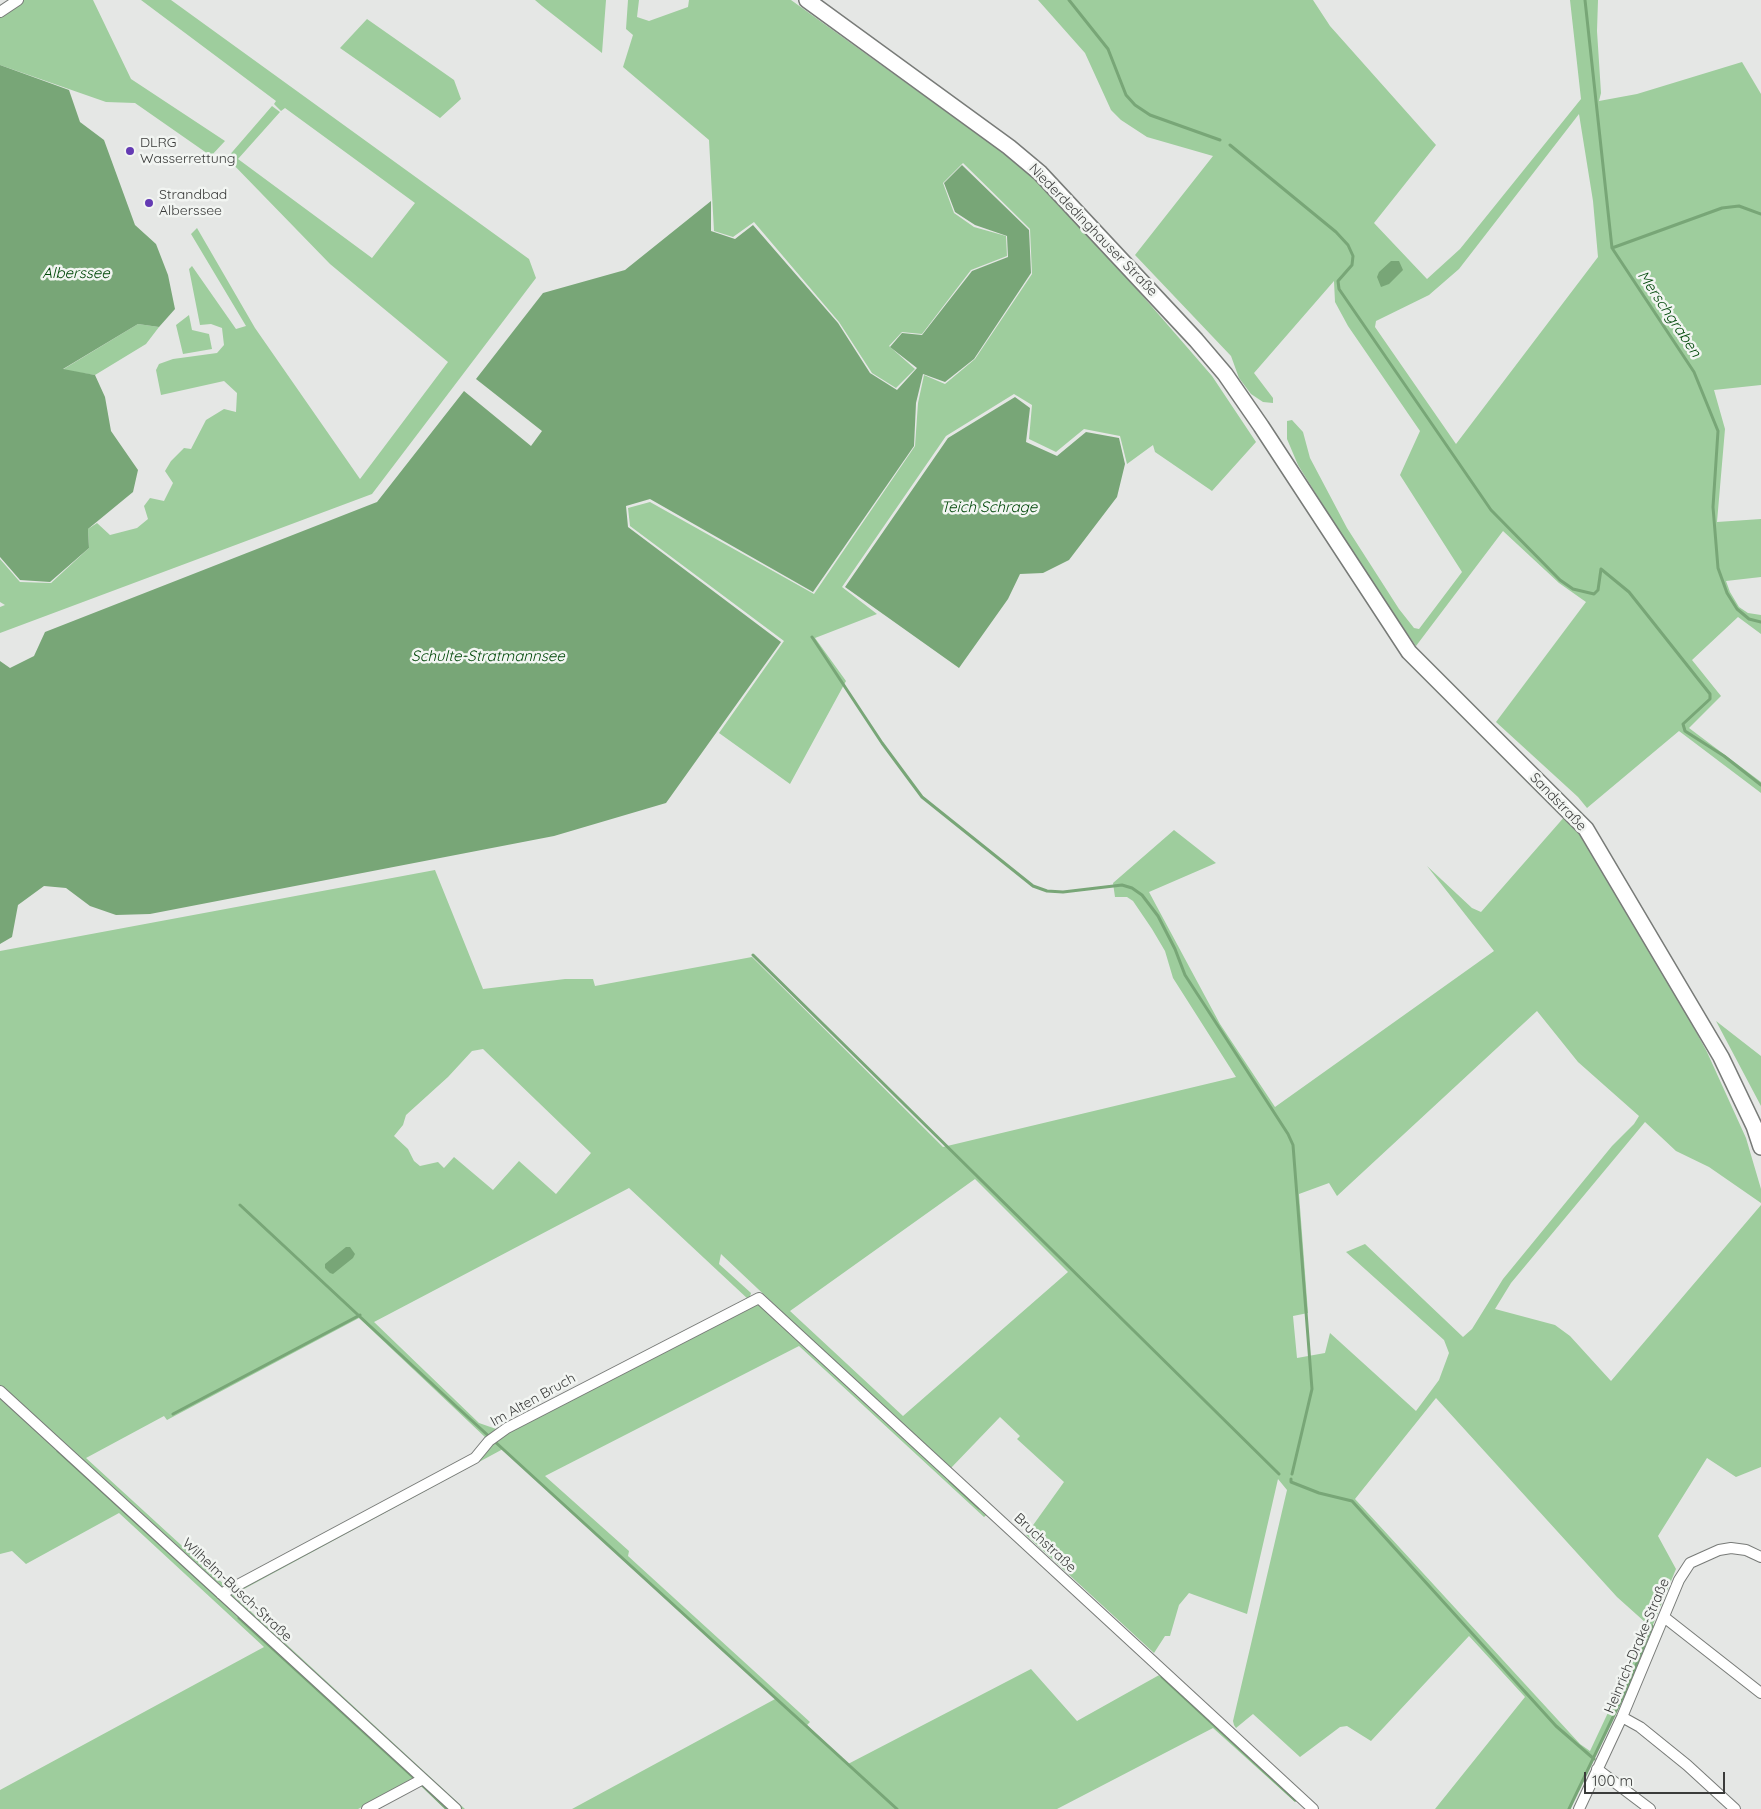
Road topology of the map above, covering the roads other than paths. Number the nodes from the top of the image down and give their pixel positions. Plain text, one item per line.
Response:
1 (18, 0) edge
2 (807, 0) edge
3 (0, 12) edge
4 (1320, 518) joint
5 (1761, 1147) edge
6 (759, 1298) joint
7 (0, 1391) edge
8 (1761, 1557) edge
9 (221, 1594) junction
10 (1664, 1616) junction
11 (1761, 1693) edge
12 (1622, 1717) junction
13 (1598, 1769) junction
14 (423, 1779) junction
15 (367, 1809) edge
16 (456, 1809) edge
17 (1313, 1809) edge
18 (1579, 1809) edge
19 (1650, 1809) edge
20 (1735, 1809) edge

1 - 3 street
2 - 4 main road, Niederdedinghauser Straße
4 - 5 main road, Sandstraße
6 - 9 street, Im Alten Bruch
6 - 17 street, Bruchstraße
7 - 9 street, Wilhelm-Busch-Straße
8 - 10 street, Heinrich-Drake-Straße
9 - 14 street, Wilhelm-Busch-Straße
10 - 11 street
10 - 12 street, Heinrich-Drake-Straße
12 - 13 street, Heinrich-Drake-Straße
12 - 20 street
13 - 18 street, Heinrich-Drake-Straße
13 - 19 street
14 - 15 street
14 - 16 street, Wilhelm-Busch-Straße

